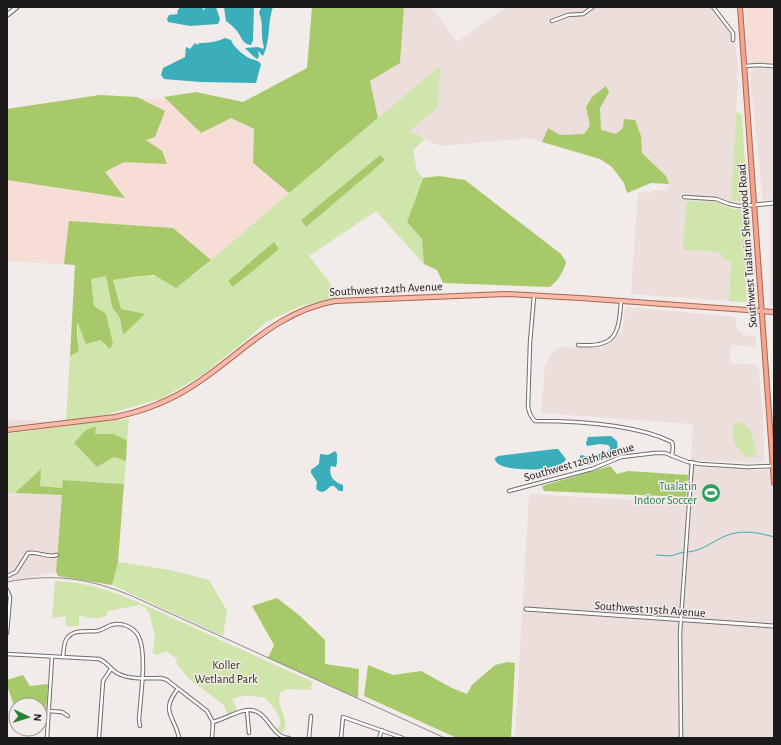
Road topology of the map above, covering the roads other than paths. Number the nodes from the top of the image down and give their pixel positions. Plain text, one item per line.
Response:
1 (17, 7) edge
2 (593, 7) edge
3 (713, 7) edge
4 (740, 7) edge
5 (7, 15) edge
6 (552, 21) dead end
7 (733, 40) dead end
8 (745, 66) junction
9 (774, 66) edge
10 (684, 197) dead end
11 (774, 203) edge
12 (754, 205) junction
13 (534, 295) junction
14 (621, 301) junction
15 (761, 311) junction
16 (774, 312) edge
17 (578, 346) dead end
18 (7, 430) edge
19 (672, 456) junction
20 (692, 462) junction
21 (772, 466) junction
22 (774, 483) edge
23 (509, 491) dead end
24 (57, 555) dead end
25 (7, 576) edge
26 (7, 590) edge
27 (526, 609) dead end
28 (681, 620) junction
29 (773, 626) edge
30 (7, 633) edge
31 (7, 654) edge
32 (52, 657) junction
33 (64, 657) junction
34 (112, 669) junction
35 (142, 677) junction
36 (177, 690) junction
37 (247, 710) junction
38 (49, 711) junction
39 (68, 716) dead end
40 (311, 716) dead end
41 (213, 722) junction
42 (140, 726) dead end
43 (382, 730) junction
44 (249, 733) dead end
45 (47, 738) edge
46 (99, 738) edge
47 (179, 738) edge
48 (212, 738) edge
49 (289, 738) edge
50 (309, 738) edge
51 (341, 738) edge
52 (379, 738) edge
53 (403, 738) edge
54 (681, 738) edge

1 - 5 main road
2 - 6 street
3 - 7 street
4 - 8 highway, Southwest Tualatin Sherwood Road
8 - 9 street
8 - 12 highway, Southwest Tualatin Sherwood Road
10 - 12 street
11 - 12 street
12 - 15 highway, Southwest Tualatin Sherwood Road
13 - 14 main road, Southwest 124th Avenue
13 - 18 main road, Southwest 124th Avenue
13 - 19 street
14 - 15 main road, Southwest 124th Avenue
14 - 17 street
15 - 16 main road, Southwest 124th Avenue
15 - 21 highway, Southwest Tualatin Sherwood Road
19 - 20 street, Southwest 120th Avenue
19 - 23 street, Southwest 120th Avenue
20 - 21 street, Southwest 120th Avenue
20 - 28 street
21 - 22 highway, Southwest Tualatin Sherwood Road
24 - 25 street
26 - 30 street
27 - 28 street, Southwest 115th Avenue
28 - 29 street, Southwest 115th Avenue
28 - 54 street
31 - 32 street
32 - 33 street
32 - 38 street
33 - 34 street
33 - 35 street
34 - 35 street
34 - 46 street
35 - 36 street
35 - 42 street
36 - 41 street
36 - 47 street
37 - 41 street
37 - 44 street
37 - 49 street
38 - 39 street
38 - 45 street
40 - 50 street
41 - 48 street
43 - 51 street
43 - 52 street
43 - 53 street

